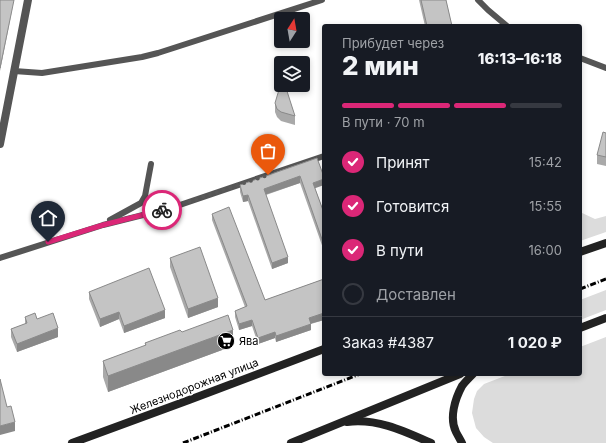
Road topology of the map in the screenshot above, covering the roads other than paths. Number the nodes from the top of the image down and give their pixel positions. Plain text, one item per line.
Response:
1 (28, 0) edge
2 (322, 0) edge
3 (478, 0) edge
4 (505, 24) edge
5 (582, 59) edge
6 (606, 68) edge
7 (14, 72) junction
8 (0, 144) edge
9 (322, 157) edge
10 (151, 164) dead end
11 (103, 225) junction
12 (606, 243) edge
13 (582, 251) edge
14 (0, 258) edge
15 (606, 318) edge
16 (582, 327) edge
17 (322, 350) edge
18 (455, 376) edge
19 (471, 376) edge
20 (332, 426) junction
21 (72, 443) edge
22 (291, 443) edge
23 (431, 443) edge
24 (462, 443) edge

1 - 7 street
2 - 7 lane
3 - 4 lane
5 - 6 lane
7 - 8 street
9 - 11 lane
10 - 11 lane
11 - 14 lane
12 - 13 street
15 - 16 street
17 - 21 street, Железнодорожная улица
18 - 20 street
19 - 24 street
20 - 22 street
20 - 23 street

